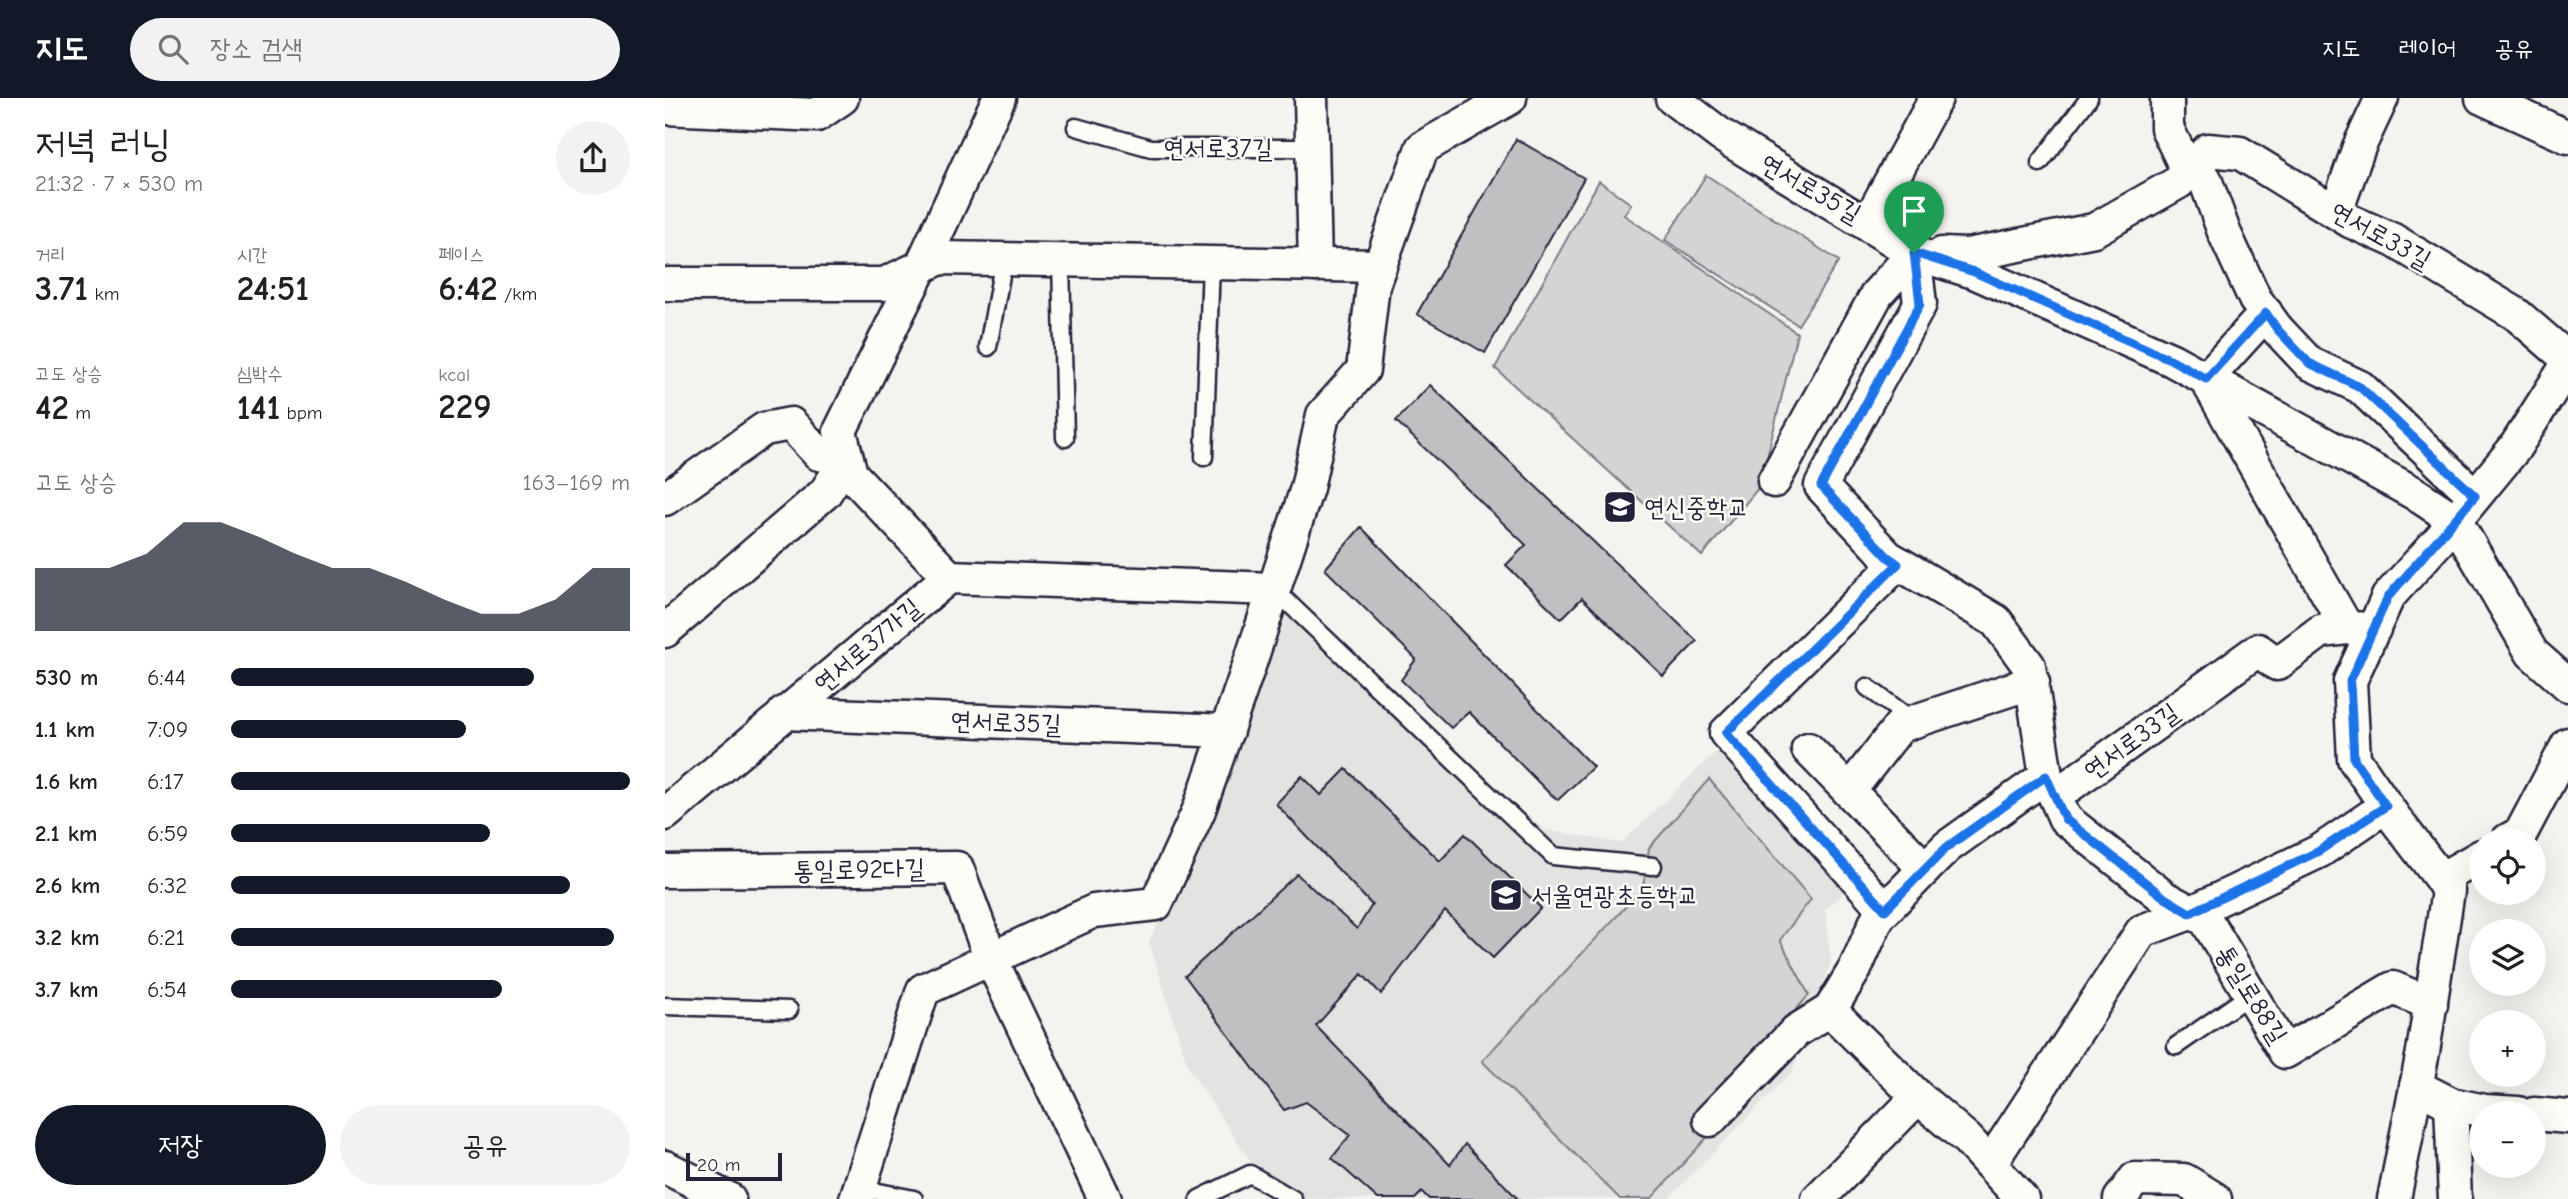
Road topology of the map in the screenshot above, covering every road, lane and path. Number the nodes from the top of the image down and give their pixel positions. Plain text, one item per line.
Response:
1 (842, 98) edge
2 (999, 98) edge
3 (1311, 98) edge
4 (1510, 98) edge
5 (1672, 98) edge
6 (1936, 98) edge
7 (2089, 98) edge
8 (2167, 98) edge
9 (2382, 98) edge
10 (2482, 98) edge
11 (665, 108) edge
12 (1076, 127) dead end
13 (2568, 137) edge
14 (1312, 148) junction
15 (2040, 163) dead end
16 (2188, 172) junction
17 (2336, 212) junction
18 (1868, 223) junction
19 (1914, 253) junction
20 (1004, 259) junction
21 (1062, 260) junction
22 (1211, 263) junction
23 (1315, 265) junction
24 (1380, 266) junction
25 (921, 267) junction
26 (665, 284) edge
27 (2266, 313) junction
28 (988, 347) dead end
29 (2568, 361) edge
30 (2206, 379) junction
31 (1065, 438) dead end
32 (1204, 457) dead end
33 (847, 459) junction
34 (1774, 481) dead end
35 (2475, 496) junction
36 (665, 499) edge
37 (2455, 520) junction
38 (1898, 564) junction
39 (949, 577) junction
40 (1274, 589) junction
41 (2360, 629) junction
42 (665, 631) edge
43 (2033, 682) junction
44 (2568, 685) edge
45 (1867, 687) dead end
46 (784, 713) junction
47 (1913, 721) junction
48 (1227, 731) junction
49 (2568, 744) edge
50 (1808, 749) dead end
51 (2051, 786) junction
52 (1849, 791) junction
53 (2386, 806) junction
54 (665, 814) edge
55 (2524, 828) edge
56 (2469, 863) edge
57 (1653, 866) dead end
58 (1925, 869) junction
59 (665, 871) edge
60 (2441, 879) junction
61 (1885, 910) junction
62 (2190, 913) junction
63 (991, 959) junction
64 (2251, 994) junction
65 (2431, 1004) junction
66 (665, 1006) edge
67 (789, 1010) dead end
68 (1830, 1010) junction
69 (2176, 1046) dead end
70 (2416, 1086) junction
71 (1918, 1097) junction
72 (2451, 1104) junction
73 (2469, 1108) edge
74 (2546, 1115) edge
75 (2568, 1116) edge
76 (1710, 1120) dead end
77 (1990, 1164) junction
78 (665, 1167) edge
79 (858, 1194) edge
80 (729, 1199) edge
81 (914, 1199) edge
82 (1105, 1199) edge
83 (1199, 1199) edge
84 (1293, 1199) edge
85 (1818, 1199) edge
86 (2022, 1199) edge
87 (2120, 1199) edge
88 (2215, 1199) edge
89 (2394, 1199) edge
90 (2455, 1199) edge

1 - 11 street
2 - 25 street
3 - 14 street, 연서로37길
4 - 24 street
5 - 18 street, 연서로35길
6 - 18 street, 연서로35길
7 - 15 lane
8 - 16 street
9 - 17 street
10 - 13 street
12 - 14 lane, 연서로37길
14 - 23 street
16 - 17 street, 연서로33길
16 - 19 street, 연서로33길
16 - 27 street
17 - 29 street, 연서로33길
18 - 19 street
19 - 30 street
19 - 34 street
19 - 38 street, 연서로33길
20 - 21 street
20 - 25 street
20 - 28 lane
21 - 22 street
21 - 31 lane
22 - 23 street
22 - 32 lane
23 - 24 street
24 - 40 street
25 - 26 street
25 - 33 street
27 - 30 street
27 - 35 street
29 - 35 street, 연서로33길
30 - 37 street
30 - 41 street
33 - 36 street
33 - 39 street
33 - 42 street
35 - 37 street, 연서로33길
37 - 41 street, 연서로33길
37 - 44 street
38 - 43 street, 연서로33길
38 - 61 street
39 - 40 street
39 - 46 street, 연서로37가길
40 - 48 street
40 - 57 lane
41 - 51 street, 연서로33길
41 - 53 street, 연서로33길
43 - 47 street
43 - 51 street, 연서로33길
45 - 47 lane
46 - 48 street, 연서로35길
46 - 54 street, 연서로37가길
47 - 52 street
48 - 63 street
49 - 55 street
50 - 52 street
51 - 58 street, 연서로33길
51 - 62 street, 연서로33길
52 - 58 street
53 - 60 street, 연서로33길
53 - 62 street
56 - 60 street
58 - 61 street, 연서로33길
59 - 63 street, 통일로92다길
60 - 65 street
61 - 68 street, 연서로33길
62 - 64 street, 통일로88길
62 - 77 street
63 - 79 street
63 - 82 street, 통일로92다길
64 - 65 street, 통일로88길
64 - 69 lane
65 - 70 street
66 - 67 lane
68 - 71 street
68 - 76 street
70 - 72 street
70 - 89 street
71 - 77 street
71 - 85 street
72 - 73 street
72 - 90 street
74 - 75 street
77 - 86 street
78 - 80 street
79 - 81 lane
83 - 84 lane
87 - 88 street

